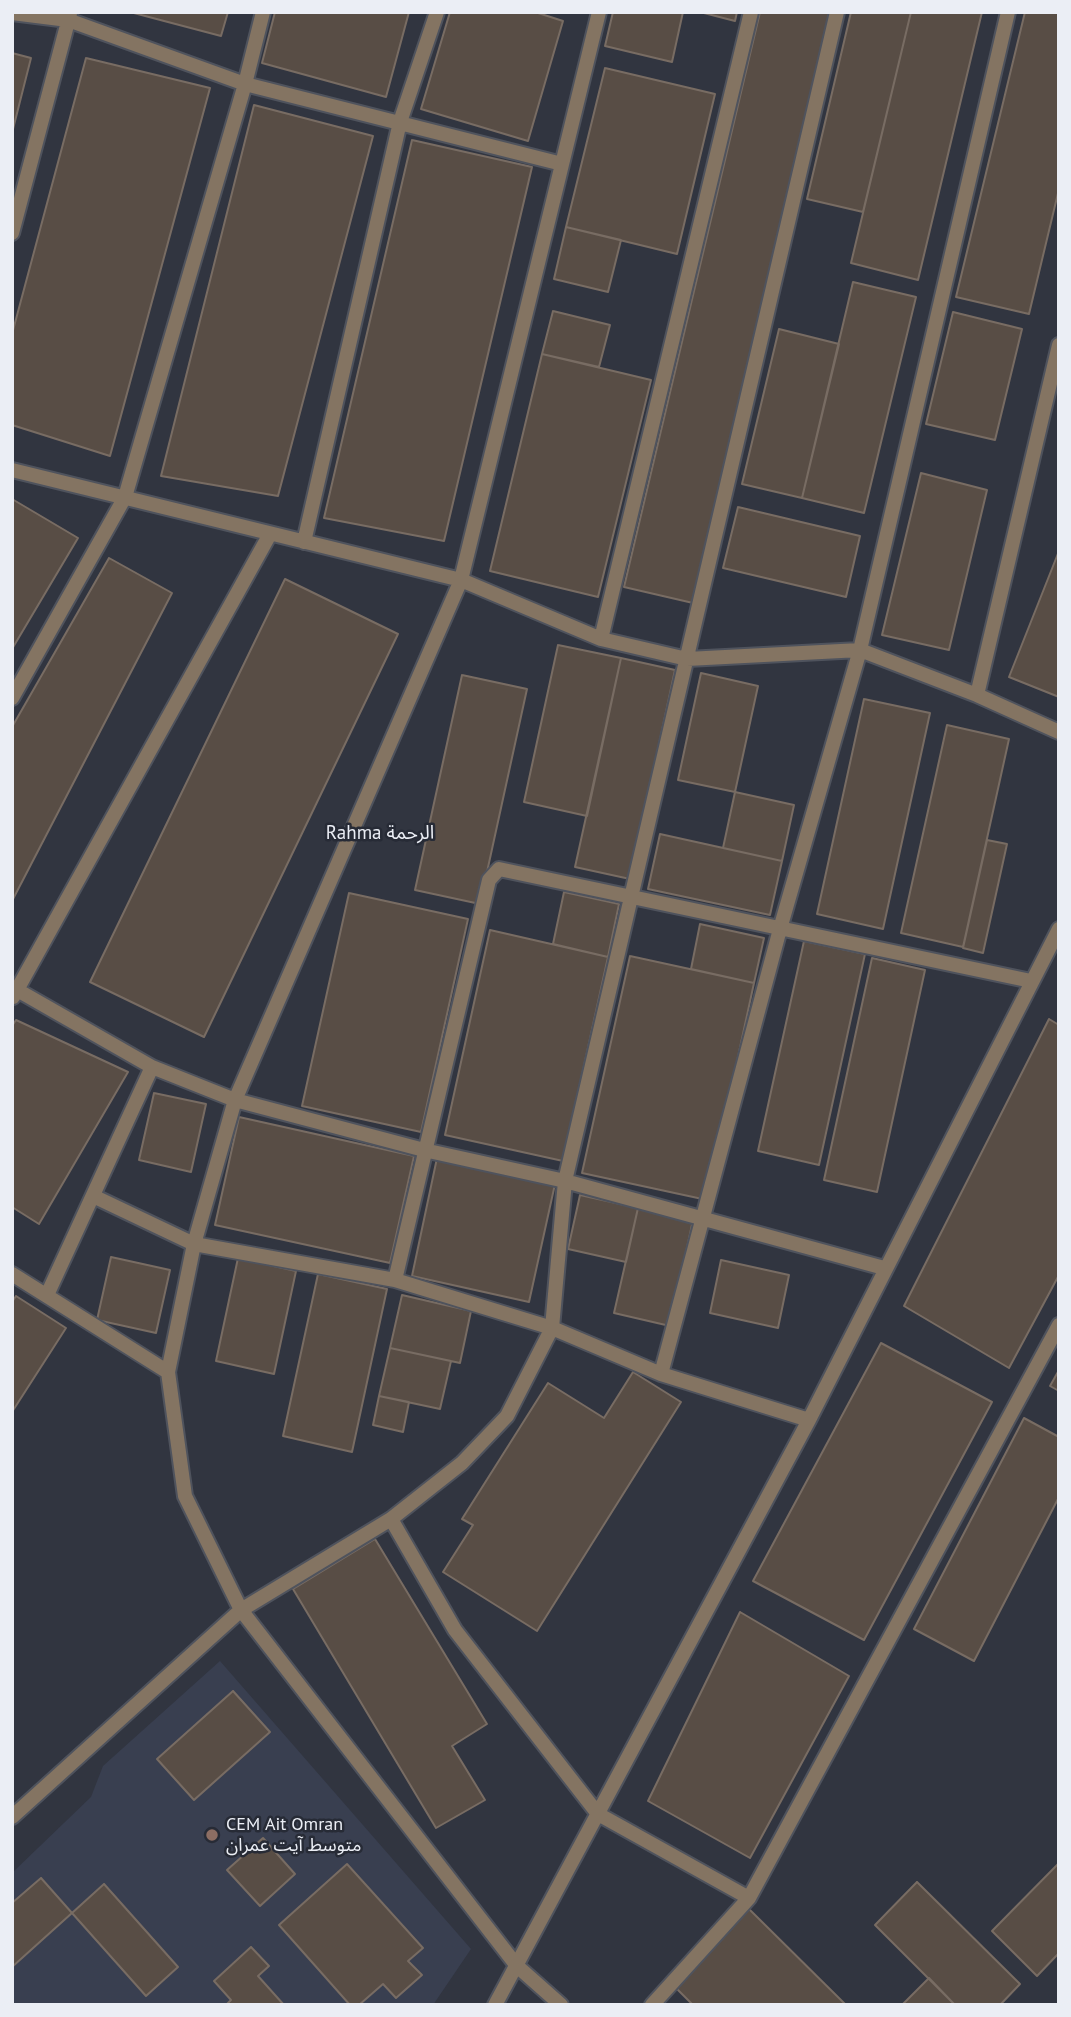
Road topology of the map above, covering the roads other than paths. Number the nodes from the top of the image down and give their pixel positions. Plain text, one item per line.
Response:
1 (263, 12) edge
2 (437, 12) edge
3 (598, 12) edge
4 (751, 12) edge
5 (837, 12) edge
6 (1008, 12) edge
7 (12, 13) edge
8 (69, 16) edge
9 (245, 84) junction
10 (400, 122) junction
11 (562, 164) junction
12 (12, 233) edge
13 (1059, 345) edge
14 (12, 470) edge
15 (125, 497) junction
16 (270, 534) junction
17 (304, 541) junction
18 (461, 580) junction
19 (601, 639) junction
20 (860, 650) junction
21 (687, 659) junction
22 (977, 695) junction
23 (12, 698) edge
24 (1059, 732) edge
25 (633, 898) junction
26 (780, 929) junction
27 (1059, 929) edge
28 (1031, 981) junction
29 (14, 992) edge
30 (152, 1067) junction
31 (235, 1100) junction
32 (424, 1150) junction
33 (565, 1181) junction
34 (93, 1196) junction
35 (704, 1218) junction
36 (194, 1244) junction
37 (884, 1268) junction
38 (12, 1274) edge
39 (395, 1280) junction
40 (47, 1295) junction
41 (1059, 1325) edge
42 (552, 1328) junction
43 (168, 1372) junction
44 (661, 1374) junction
45 (809, 1420) junction
46 (391, 1519) junction
47 (241, 1610) junction
48 (598, 1814) junction
49 (12, 1817) edge
50 (749, 1898) junction
51 (517, 1966) junction
52 (495, 2005) edge
53 (561, 2005) edge
54 (652, 2005) edge

1 - 9 street
2 - 10 street
3 - 11 street
4 - 19 street
5 - 21 street
6 - 20 street
7 - 8 street
8 - 9 street
8 - 12 street
9 - 10 street
9 - 15 street
10 - 11 street
10 - 17 street
11 - 18 street
13 - 22 street
14 - 15 street
15 - 16 street
15 - 23 street
16 - 17 street
16 - 29 street
17 - 18 street
18 - 19 street
18 - 31 street
19 - 21 street
20 - 21 street
20 - 22 street
20 - 26 street
21 - 25 street
22 - 24 street
25 - 26 street
25 - 32 street
25 - 33 street
26 - 28 street
26 - 35 street
27 - 28 street
28 - 37 street
29 - 30 street
30 - 31 street
30 - 34 street
31 - 32 street
31 - 36 street
32 - 33 street
32 - 39 street
33 - 35 street
33 - 42 street
34 - 36 street
34 - 40 street
35 - 37 street
35 - 44 street
36 - 39 street
36 - 43 street
37 - 45 street
38 - 40 street
39 - 42 street
40 - 43 street
41 - 50 street
42 - 44 street
42 - 46 street
43 - 47 street
44 - 45 street
45 - 48 street
46 - 47 street
46 - 48 street
47 - 49 street
47 - 51 street
48 - 50 street
48 - 51 street
50 - 54 street
51 - 52 street
51 - 53 street

